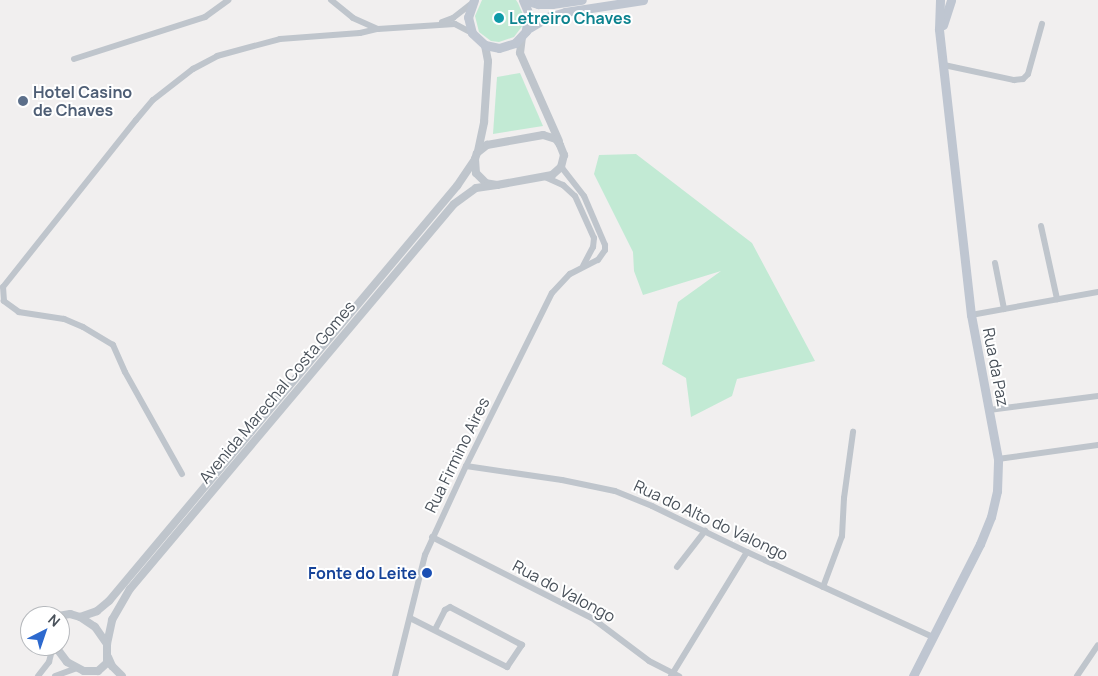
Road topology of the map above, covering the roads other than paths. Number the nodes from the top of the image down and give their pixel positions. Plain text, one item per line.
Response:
1 (228, 0) edge
2 (332, 0) edge
3 (523, 0) edge
4 (582, 0) edge
5 (643, 0) edge
6 (940, 0) edge
7 (951, 0) edge
8 (472, 2) edge
9 (439, 24) junction
10 (1042, 24) dead end
11 (378, 29) junction
12 (472, 33) junction
13 (524, 34) junction
14 (485, 45) junction
15 (942, 46) junction
16 (74, 59) dead end
17 (944, 65) junction
18 (560, 145) junction
19 (476, 156) junction
20 (561, 167) junction
21 (544, 177) junction
22 (497, 185) junction
23 (1041, 226) dead end
24 (995, 264) dead end
25 (583, 266) junction
26 (1, 287) edge
27 (1098, 292) edge
28 (1057, 299) junction
29 (1004, 309) junction
30 (971, 315) junction
31 (1098, 396) edge
32 (990, 410) junction
33 (853, 432) dead end
34 (1098, 445) edge
35 (998, 459) junction
36 (466, 466) junction
37 (182, 474) dead end
38 (705, 531) junction
39 (432, 537) junction
40 (747, 552) junction
41 (677, 567) dead end
42 (824, 587) junction
43 (70, 614) edge
44 (80, 617) junction
45 (410, 618) junction
46 (435, 630) junction
47 (933, 637) junction
48 (107, 644) junction
49 (1098, 645) edge
50 (51, 656) edge
51 (62, 656) edge
52 (108, 657) junction
53 (77, 668) junction
54 (92, 672) junction
55 (674, 675) edge
56 (38, 676) edge
57 (55, 676) edge
58 (101, 676) edge
59 (122, 676) edge
60 (395, 676) edge
61 (913, 676) edge
62 (1077, 676) edge

1 - 16 street
2 - 11 street
3 - 4 main road
3 - 13 main road
5 - 13 main road
6 - 15 main road
7 - 15 main road
8 - 9 street
8 - 12 main road
9 - 11 street
9 - 12 street
10 - 17 street
11 - 26 street
12 - 14 main road
13 - 14 main road
13 - 18 street
14 - 19 street
15 - 17 main road, Rua da Paz
17 - 30 main road, Rua da Paz
18 - 19 street
18 - 20 street
19 - 22 street
19 - 44 street, Avenida Marechal Costa Gomes
20 - 21 street
20 - 25 street, Rua Firmino Aires
21 - 22 street, Avenida Marechal Costa Gomes
21 - 25 street
22 - 48 street, Avenida Marechal Costa Gomes
23 - 28 street
24 - 29 street
25 - 36 street, Rua Firmino Aires
26 - 37 street
27 - 28 street
28 - 29 street
29 - 30 street
30 - 32 main road, Rua da Paz
31 - 32 street
32 - 35 main road, Rua da Paz
33 - 42 street
34 - 35 street
35 - 47 main road, Rua da Paz
36 - 38 street, Rua do Alto do Valongo
36 - 39 street, Rua Firmino Aires
38 - 40 street, Rua do Alto do Valongo
38 - 41 street
39 - 45 street, Rua Firmino Aires
39 - 55 street, Rua do Valongo
40 - 42 street, Rua do Alto do Valongo
40 - 55 street
42 - 47 street, Rua do Alto do Valongo
43 - 44 street
44 - 48 street
45 - 46 street
45 - 60 street, Rua Firmino Aires
46 - 46 street
47 - 61 main road, Rua da Paz
48 - 52 street
49 - 62 street
50 - 56 street
51 - 53 street
52 - 54 street
52 - 59 street
53 - 54 street
53 - 57 street
54 - 58 street

